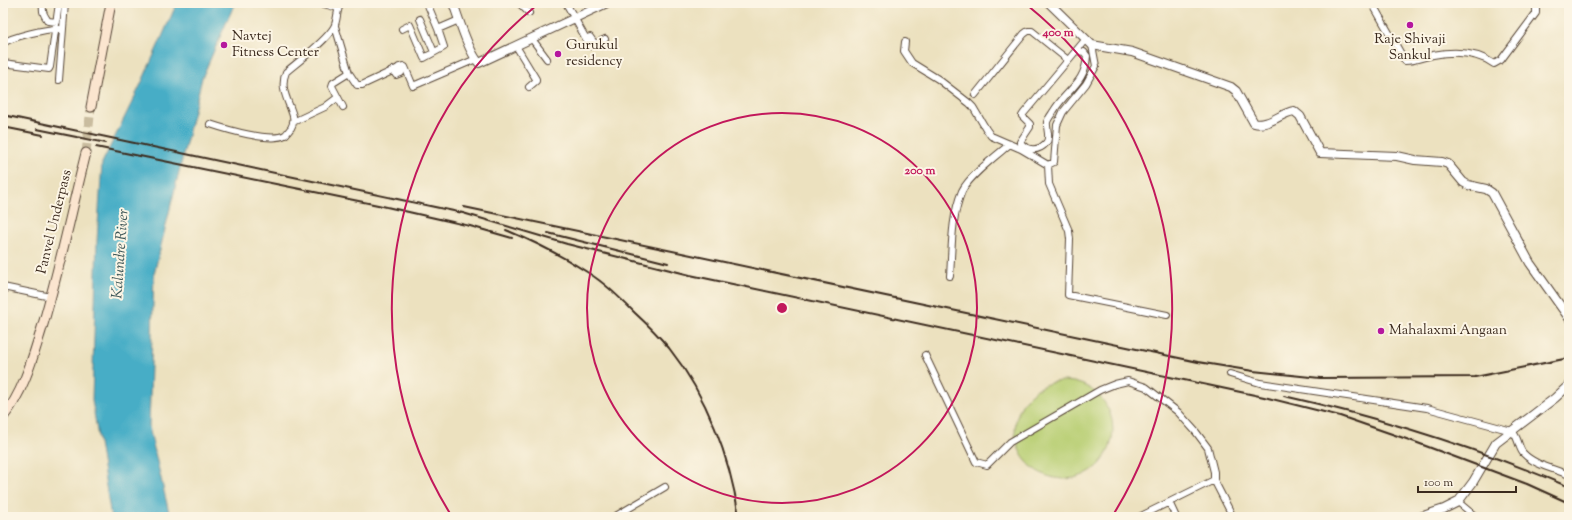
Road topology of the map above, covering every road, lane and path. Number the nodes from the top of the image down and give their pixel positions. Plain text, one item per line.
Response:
1 (46, 3) edge
2 (59, 3) edge
3 (65, 3) edge
4 (111, 3) edge
5 (320, 3) edge
6 (426, 3) edge
7 (453, 3) edge
8 (519, 3) edge
9 (566, 3) edge
10 (608, 3) edge
11 (1049, 3) edge
12 (1372, 3) edge
13 (1536, 3) edge
14 (339, 6) edge
15 (529, 13) dead end
16 (431, 14) junction
17 (420, 19) junction
18 (575, 19) junction
19 (459, 20) junction
20 (56, 25) junction
21 (410, 25) junction
22 (334, 26) junction
23 (63, 29) junction
24 (402, 29) dead end
25 (438, 29) junction
26 (532, 39) junction
27 (605, 39) dead end
28 (905, 42) dead end
29 (1088, 42) junction
30 (3, 43) edge
31 (516, 46) junction
32 (1077, 51) junction
33 (434, 52) junction
34 (476, 59) junction
35 (547, 59) dead end
36 (1068, 60) junction
37 (3, 63) edge
38 (51, 64) junction
39 (60, 65) junction
40 (349, 73) junction
41 (59, 80) dead end
42 (413, 86) junction
43 (529, 87) dead end
44 (406, 89) dead end
45 (975, 95) dead end
46 (337, 98) junction
47 (343, 107) dead end
48 (91, 108) tunnel mouth
49 (293, 122) junction
50 (210, 124) dead end
51 (1010, 144) junction
52 (86, 153) tunnel mouth
53 (1048, 165) junction
54 (950, 276) dead end
55 (3, 287) edge
56 (51, 298) junction
57 (1167, 315) dead end
58 (1569, 318) edge
59 (924, 355) dead end
60 (1230, 374) dead end
61 (1569, 385) edge
62 (3, 417) edge
63 (1512, 431) junction
64 (1569, 475) edge
65 (1214, 480) junction
66 (665, 487) dead end
67 (1169, 502) junction
68 (1458, 502) junction
69 (614, 517) edge
70 (1139, 517) edge
71 (1176, 517) edge
72 (1233, 517) edge
73 (1420, 517) edge
74 (1476, 517) edge

1 - 20 street
2 - 20 street
3 - 23 street
4 - 48 main road
5 - 14 street
6 - 16 street
7 - 19 street
8 - 15 street
9 - 18 street
10 - 18 street
11 - 29 street
12 - 13 street
14 - 22 street
16 - 17 street
16 - 25 street
17 - 21 street
17 - 33 street
18 - 26 street
18 - 27 street
19 - 25 street
19 - 34 street
20 - 23 street
20 - 30 street
20 - 38 street
21 - 24 street
21 - 33 street
22 - 40 street
22 - 49 street
23 - 39 street
25 - 33 street
26 - 31 street
26 - 35 street
28 - 51 street
29 - 32 street
29 - 53 street
29 - 58 street
31 - 34 street
31 - 43 street
32 - 36 street
32 - 36 street
34 - 42 street
36 - 45 street
37 - 38 street
38 - 39 street
39 - 41 street
40 - 42 street
40 - 46 street
42 - 44 street
46 - 47 street
46 - 49 street
49 - 50 street
51 - 53 street
51 - 54 street
52 - 56 main road, Panvel Underpass
53 - 57 street
55 - 56 street
56 - 62 main road, Panvel Underpass
59 - 65 street
60 - 63 street
61 - 63 street
63 - 64 street
63 - 68 street
65 - 67 street
65 - 72 street
66 - 69 street
67 - 70 street
67 - 71 street
68 - 73 street
68 - 74 street

